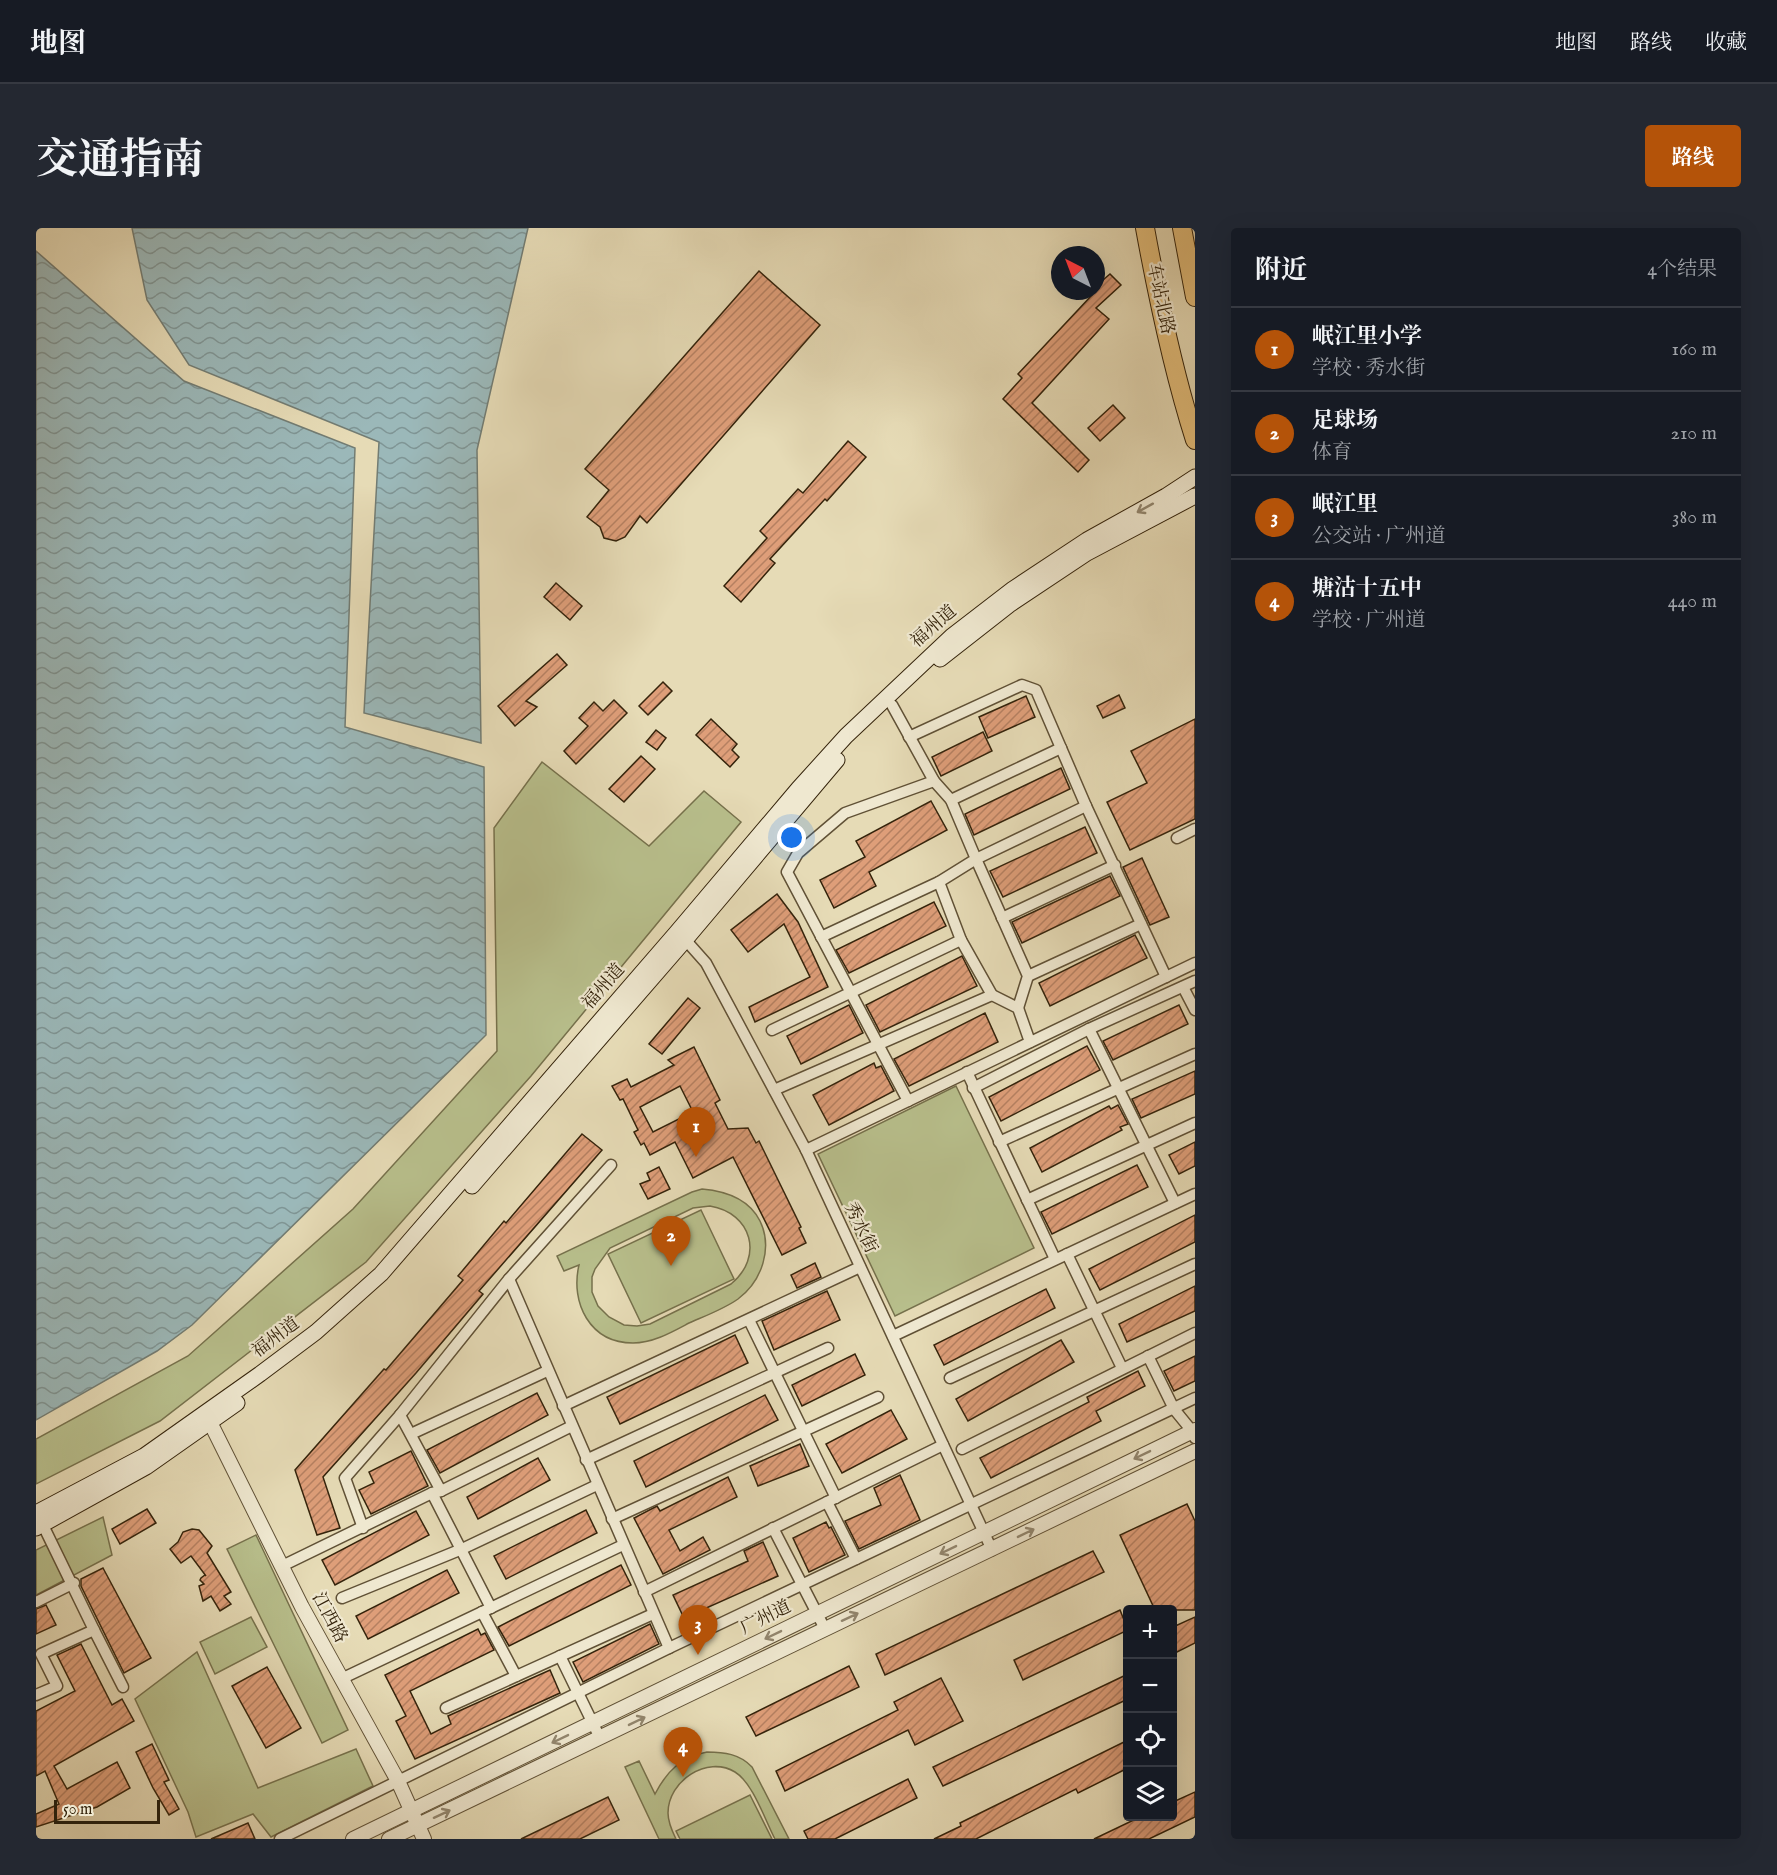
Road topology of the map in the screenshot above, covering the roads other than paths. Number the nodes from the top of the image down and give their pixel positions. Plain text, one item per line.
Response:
1 (1145, 228) edge
2 (1182, 228) edge
3 (1195, 297) edge
4 (1192, 424) edge
5 (1195, 440) edge
6 (1195, 477) edge
7 (1195, 496) edge
8 (892, 705) junction
9 (909, 737) junction
10 (1061, 748) junction
11 (934, 781) junction
12 (951, 800) junction
13 (1086, 806) junction
14 (1195, 829) edge
15 (1177, 838) dead end
16 (976, 859) junction
17 (1115, 865) junction
18 (939, 882) junction
19 (1002, 918) junction
20 (1140, 924) junction
21 (682, 935) junction
22 (821, 937) junction
23 (961, 940) junction
24 (1195, 963) edge
25 (1028, 976) junction
26 (1166, 976) junction
27 (1195, 981) edge
28 (1183, 987) junction
29 (850, 993) junction
30 (992, 995) junction
31 (1018, 1008) junction
32 (1195, 1010) edge
33 (1089, 1029) junction
34 (772, 1030) dead end
35 (1030, 1042) junction
36 (878, 1045) junction
37 (1195, 1054) edge
38 (967, 1072) junction
39 (1118, 1087) junction
40 (973, 1088) junction
41 (774, 1090) junction
42 (908, 1101) junction
43 (1195, 1123) edge
44 (999, 1142) junction
45 (1146, 1145) junction
46 (806, 1150) junction
47 (611, 1165) dead end
48 (1195, 1194) edge
49 (1027, 1200) junction
50 (1175, 1203) junction
51 (1067, 1254) junction
52 (1055, 1259) junction
53 (1195, 1264) edge
54 (860, 1267) junction
55 (509, 1279) junction
56 (1094, 1311) junction
57 (749, 1320) junction
58 (1195, 1333) edge
59 (893, 1336) junction
60 (828, 1348) dead end
61 (1148, 1356) junction
62 (1122, 1368) junction
63 (548, 1371) junction
64 (773, 1372) junction
65 (950, 1378) dead end
66 (878, 1397) dead end
67 (1195, 1398) edge
68 (563, 1406) junction
69 (1174, 1409) junction
70 (400, 1415) junction
71 (208, 1418) junction
72 (572, 1426) junction
73 (803, 1431) junction
74 (1194, 1433) edge
75 (411, 1434) junction
76 (943, 1445) junction
77 (962, 1449) dead end
78 (1195, 1451) edge
79 (586, 1460) junction
80 (597, 1485) junction
81 (436, 1492) junction
82 (831, 1500) junction
83 (971, 1505) junction
84 (612, 1519) junction
85 (38, 1520) edge
86 (363, 1528) junction
87 (773, 1528) junction
88 (984, 1532) junction
89 (623, 1545) junction
90 (462, 1549) junction
91 (992, 1550) junction
92 (856, 1559) junction
93 (282, 1566) junction
94 (73, 1583) junction
95 (803, 1585) junction
96 (644, 1592) junction
97 (342, 1598) dead end
98 (36, 1602) edge
99 (487, 1610) junction
100 (817, 1613) junction
101 (653, 1614) junction
102 (825, 1629) junction
103 (94, 1630) junction
104 (669, 1648) junction
105 (39, 1655) edge
106 (560, 1656) junction
107 (516, 1676) junction
108 (341, 1679) junction
109 (123, 1687) dead end
110 (577, 1693) junction
111 (36, 1695) edge
112 (446, 1708) dead end
113 (592, 1723) junction
114 (600, 1738) junction
115 (398, 1781) junction
116 (411, 1811) junction
117 (417, 1826) junction
118 (280, 1839) edge
119 (353, 1839) edge
120 (389, 1839) edge
121 (424, 1839) edge

1 - 4 main road, 车站北路
2 - 3 main road, 车站北路
4 - 5 main road, 车站北路
6 -> 21 main road, 福州道
7 - 8 main road, 福州道
8 - 9 street
8 - 21 main road, 福州道
9 - 10 street
9 - 11 street
10 - 12 street
10 - 13 street
11 - 12 street
11 - 22 street
12 - 16 street
13 - 16 street
13 - 17 street
14 - 15 street
16 - 18 street
16 - 19 street
17 - 19 street
17 - 20 street
18 - 22 street
18 - 23 street
19 - 25 street
20 - 25 street
20 - 26 street
21 - 41 street, 秀水街
21 - 71 main road, 福州道
22 - 29 street
23 - 29 street
23 - 30 street
24 - 26 street
25 - 31 street
26 - 35 street
27 - 28 street
28 - 32 street
28 - 33 street
29 - 34 street
29 - 36 street
30 - 31 street
30 - 36 street
31 - 35 street
33 - 39 street
33 - 40 street
35 - 38 street
36 - 41 street
36 - 42 street
37 - 39 street
38 - 40 street
38 - 42 street
39 - 44 street
39 - 45 street
40 - 44 street
41 - 46 street, 秀水街
42 - 46 street
43 - 45 street
44 - 49 street
45 - 49 street
45 - 50 street
46 - 54 street, 秀水街
47 - 55 street
48 - 50 street
49 - 52 street
50 - 51 street
51 - 52 street
51 - 56 street
52 - 59 street
53 - 56 street
54 - 57 street
54 - 59 street, 秀水街
55 - 63 street
55 - 70 street
56 - 62 street
56 - 65 street
57 - 64 street
57 - 68 street
58 - 61 street
59 - 76 street, 秀水街
60 - 64 street
61 - 62 street
61 - 69 street
62 - 77 street
63 - 68 street
63 - 75 street
64 - 73 street
64 - 79 street
66 - 73 street
67 - 69 street
68 - 72 street
69 - 74 street
69 - 83 street
70 - 75 street
70 - 86 street
71 - 85 main road, 福州道
71 - 93 street, 江西路
72 - 79 street
72 - 81 street
73 - 82 street
73 - 84 street
74 -> 88 street, 广州道
75 - 81 street
76 - 82 street
76 - 83 street, 秀水街
91 -> 78 street, 广州道
79 - 80 street
80 - 84 street
80 - 90 street
81 - 86 street
81 - 90 street
82 - 87 street
82 - 92 street
83 - 88 street, 秀水街
83 - 92 street
84 - 89 street
85 - 94 street
86 - 93 street
87 - 95 street
87 - 96 street
88 - 91 street, 秀水街
88 -> 100 street, 广州道
89 - 96 street
89 - 99 street
90 - 97 street
90 - 99 street
102 -> 91 street, 广州道
92 - 95 street
93 - 108 street, 江西路
94 - 98 street
94 - 103 street
95 - 100 street
95 - 104 street
96 - 101 street
99 - 107 street
99 - 108 street
100 - 102 street
100 -> 113 street, 广州道
101 - 104 street
101 - 106 street
114 -> 102 street, 广州道
103 - 105 street
103 - 109 street
104 - 110 street
105 - 111 street
106 - 107 street
106 - 110 street
107 - 112 street
108 - 115 street, 江西路
110 - 113 street
110 - 115 street
113 - 114 street
113 -> 116 street, 广州道
117 -> 114 street, 广州道
115 - 116 street, 江西路
115 - 118 street
116 - 117 street, 江西路
116 - 119 street, 广州道
117 - 120 street, 广州道
117 - 121 street, 江西路

